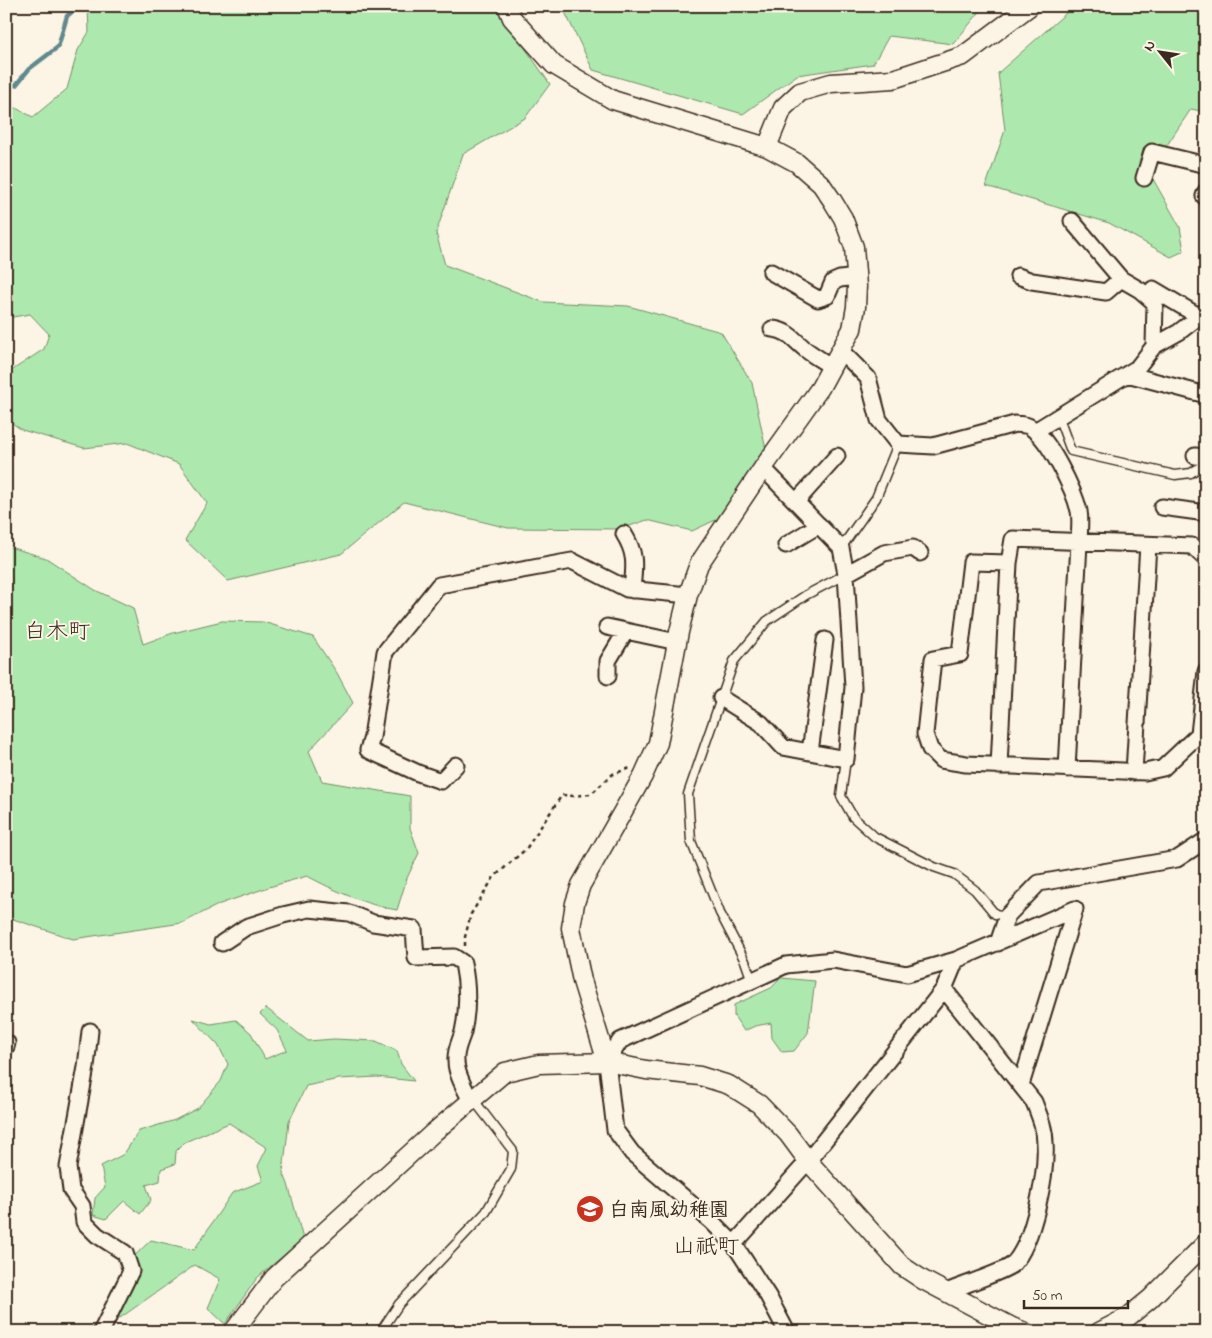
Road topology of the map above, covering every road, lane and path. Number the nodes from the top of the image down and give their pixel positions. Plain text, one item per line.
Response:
1 (507, 6) edge
2 (1030, 6) edge
3 (767, 146) junction
4 (1206, 165) edge
5 (1144, 178) dead end
6 (1206, 191) edge
7 (1206, 198) edge
8 (1072, 221) dead end
9 (771, 272) dead end
10 (1018, 276) dead end
11 (856, 277) junction
12 (1122, 279) junction
13 (1153, 289) dead end
14 (1203, 314) edge
15 (772, 329) dead end
16 (1154, 346) junction
17 (836, 359) junction
18 (1127, 374) junction
19 (1206, 395) edge
20 (1058, 416) junction
21 (1035, 431) junction
22 (898, 444) junction
23 (837, 456) dead end
24 (1202, 459) edge
25 (763, 468) junction
26 (796, 502) junction
27 (1162, 507) dead end
28 (1206, 513) edge
29 (819, 525) junction
30 (624, 534) dead end
31 (1079, 543) junction
32 (786, 545) dead end
33 (1148, 545) junction
34 (841, 548) junction
35 (1204, 551) edge
36 (920, 553) dead end
37 (1008, 563) junction
38 (846, 574) junction
39 (632, 590) junction
40 (688, 595) junction
41 (607, 626) dead end
42 (626, 631) junction
43 (825, 640) dead end
44 (677, 642) junction
45 (1206, 671) edge
46 (608, 676) dead end
47 (721, 698) junction
48 (810, 752) junction
49 (846, 759) junction
50 (456, 765) dead end
51 (999, 766) junction
52 (1067, 769) junction
53 (1134, 772) junction
54 (644, 773) junction
55 (1206, 840) edge
56 (1006, 916) junction
57 (222, 943) dead end
58 (998, 943) junction
59 (956, 960) junction
60 (463, 963) junction
61 (752, 981) junction
62 (944, 989) junction
63 (90, 1032) dead end
64 (607, 1062) junction
65 (1021, 1085) junction
66 (472, 1100) junction
67 (808, 1161) junction
68 (1206, 1243) edge
69 (734, 1244) junction
70 (946, 1292) junction
71 (1016, 1330) edge
72 (101, 1332) edge
73 (234, 1332) edge
74 (384, 1332) edge
75 (788, 1332) edge
76 (1099, 1332) edge

1 - 3 street
2 - 3 street
3 - 11 street
4 - 5 street
6 - 7 street
8 - 12 street
9 - 11 street
10 - 12 street
11 - 17 street
12 - 16 street
13 - 14 street
14 - 16 street
15 - 17 street
16 - 18 street
17 - 22 street
17 - 25 street
18 - 19 street
18 - 20 street
20 - 21 street
20 - 24 lane
21 - 22 street
21 - 31 street
22 - 34 lane
23 - 26 street
25 - 26 street
25 - 40 street
26 - 29 street
27 - 28 street
29 - 32 street
29 - 34 street
30 - 39 street
31 - 33 street
31 - 37 street
31 - 52 street
33 - 35 street
33 - 53 street
34 - 38 street
36 - 38 street
37 - 51 street
37 - 51 street
38 - 47 lane
38 - 49 street
39 - 40 street
39 - 50 street
40 - 44 street
41 - 42 street
42 - 44 street
42 - 46 street
43 - 48 street
44 - 54 street
45 - 53 street
47 - 48 street
47 - 61 lane
48 - 49 street
49 - 56 lane
51 - 52 street
52 - 53 street
54 - 60 path
54 - 64 street
55 - 56 street
56 - 58 street
57 - 60 street
58 - 59 street
58 - 65 street
59 - 61 street
59 - 62 street
60 - 66 street
61 - 64 street
62 - 65 street
62 - 67 street
63 - 72 street
64 - 66 street
64 - 67 street
64 - 69 street
65 - 70 street
66 - 73 street
66 - 74 lane
67 - 69 street
67 - 70 street
68 - 76 street
69 - 75 street
70 - 71 street

